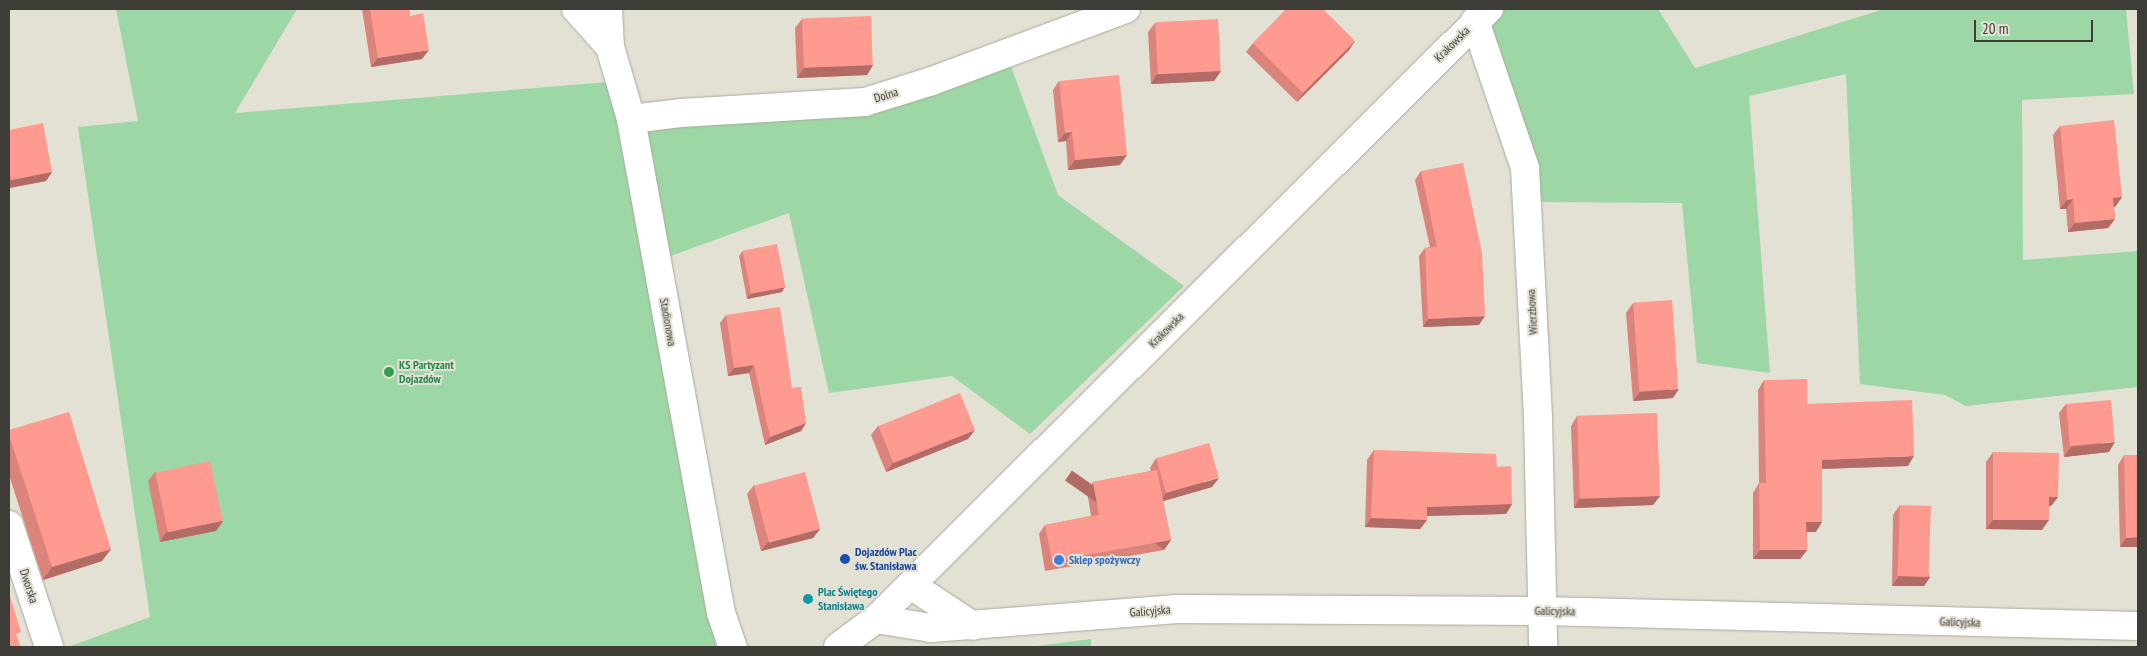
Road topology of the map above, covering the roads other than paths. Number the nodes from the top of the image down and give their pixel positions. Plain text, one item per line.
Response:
1 (576, 9) edge
2 (608, 9) edge
3 (1126, 9) edge
4 (1482, 15) edge
5 (610, 47) junction
6 (632, 119) junction
7 (9, 525) edge
8 (911, 585) junction
9 (1541, 611) junction
10 (876, 619) junction
11 (973, 626) junction
12 (2138, 626) edge
13 (50, 647) edge
14 (733, 647) edge
15 (838, 647) edge
16 (1543, 647) edge

1 - 5 street, Stadionowa
2 - 5 street
3 - 6 street, Dolna
4 - 8 street, Krakowska
4 - 9 street, Wierzbowa
5 - 6 street, Stadionowa
6 - 14 street, Stadionowa
7 - 13 street, Dworska
8 - 10 street, Krakowska
8 - 11 street
9 - 11 street, Galicyjska
9 - 12 street, Galicyjska
9 - 16 street, Wierzbowa
10 - 11 street, Galicyjska
10 - 15 street, Krakowska

